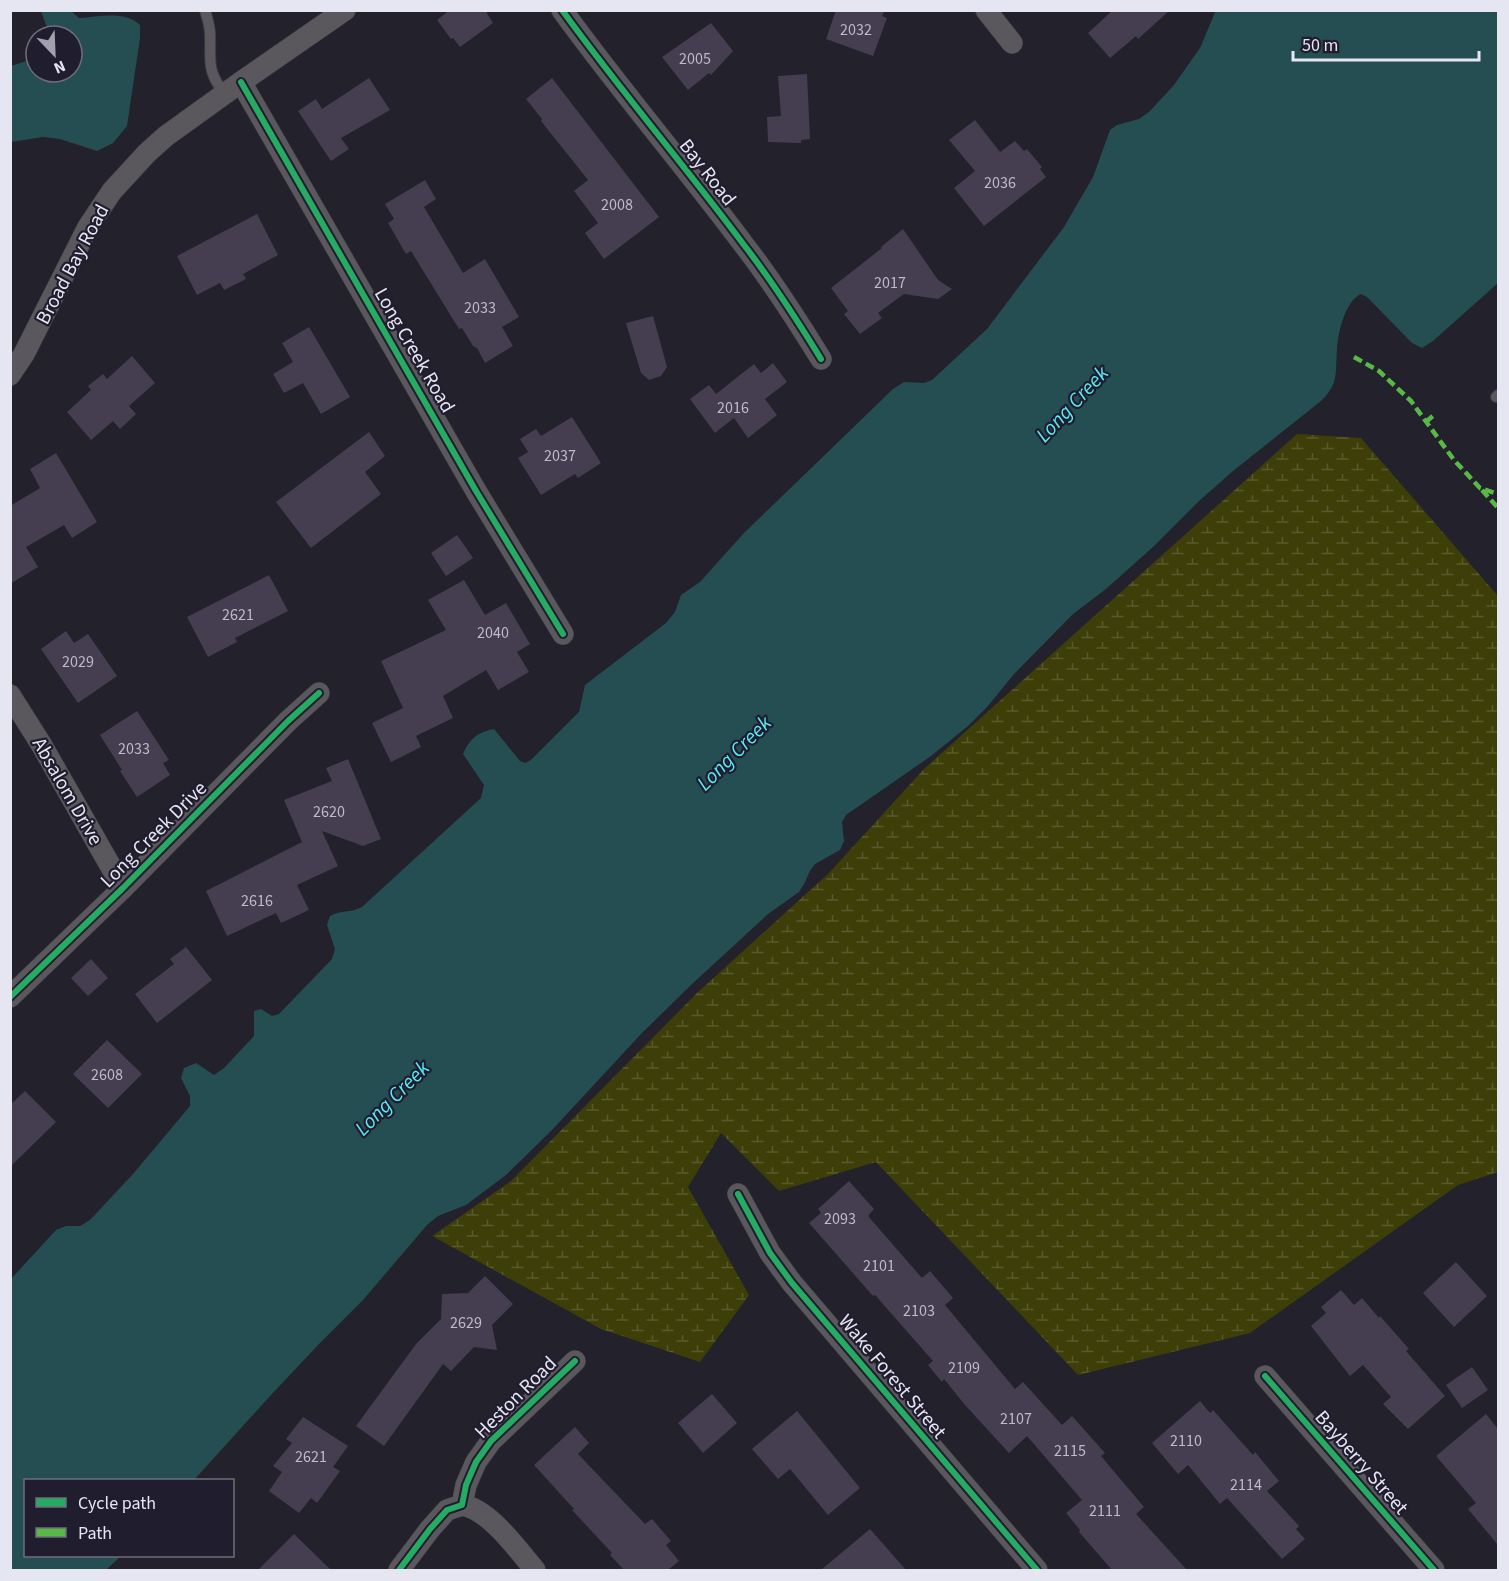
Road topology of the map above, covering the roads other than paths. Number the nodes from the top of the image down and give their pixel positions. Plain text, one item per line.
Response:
1 (205, 10) edge
2 (345, 10) edge
3 (562, 10) edge
4 (986, 10) edge
5 (1012, 43) dead end
6 (233, 88) junction
7 (821, 359) dead end
8 (10, 375) edge
9 (563, 634) dead end
10 (319, 693) dead end
11 (10, 695) edge
12 (123, 888) junction
13 (10, 997) edge
14 (738, 1194) dead end
15 (575, 1361) dead end
16 (1265, 1376) dead end
17 (462, 1505) junction
18 (399, 1570) edge
19 (535, 1570) edge
20 (1037, 1570) edge
21 (1434, 1570) edge

1 - 6 lane
2 - 6 street, Broad Bay Road
3 - 7 street, Bay Road
4 - 5 street
6 - 8 street, Broad Bay Road
6 - 9 street, Long Creek Road
10 - 12 street, Long Creek Drive
11 - 12 street, Absalom Drive
12 - 13 street, Long Creek Drive
14 - 20 street, Wake Forest Street
15 - 17 street, Heston Road
16 - 21 street, Bayberry Street
17 - 18 street
17 - 19 street

